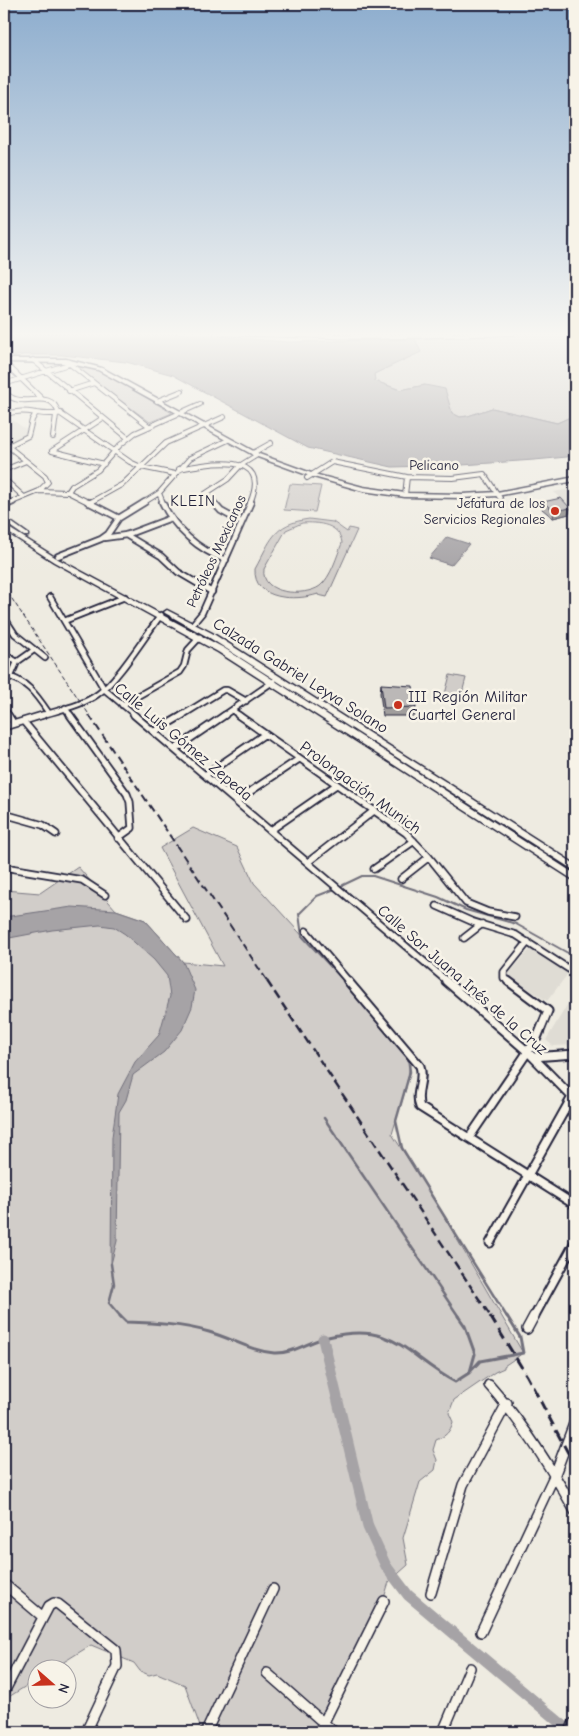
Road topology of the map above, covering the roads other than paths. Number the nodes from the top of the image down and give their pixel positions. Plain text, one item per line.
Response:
1 (35, 414) edge
2 (58, 414) joint
3 (99, 414) edge
4 (134, 414) edge
5 (177, 414) edge
6 (181, 414) edge
7 (224, 417) dead end
8 (104, 418) junction
9 (149, 426) junction
10 (203, 426) junction
11 (84, 430) junction
12 (53, 437) dead end
13 (128, 438) junction
14 (228, 440) junction
15 (4, 443) edge
16 (271, 443) dead end
17 (8, 446) junction
18 (116, 450) junction
19 (255, 454) junction
20 (26, 461) junction
21 (273, 461) joint
22 (104, 464) junction
23 (240, 465) junction
24 (141, 467) junction
25 (179, 469) junction
26 (4, 470) edge
27 (175, 474) junction
28 (310, 476) junction
29 (407, 477) junction
30 (575, 479) edge
31 (4, 480) edge
32 (575, 484) edge
33 (39, 491) junction
34 (68, 492) junction
35 (158, 493) junction
36 (405, 495) junction
37 (498, 496) junction
38 (24, 497) junction
39 (89, 503) junction
40 (4, 506) edge
41 (170, 516) junction
42 (118, 518) junction
43 (4, 519) edge
44 (241, 522) junction
45 (4, 527) edge
46 (126, 535) junction
47 (101, 539) junction
48 (58, 556) junction
49 (226, 560) junction
50 (212, 592) junction
51 (50, 597) dead end
52 (126, 597) junction
53 (161, 615) junction
54 (4, 617) edge
55 (64, 621) junction
56 (192, 625) junction
57 (200, 637) junction
58 (34, 650) junction
59 (4, 654) edge
60 (45, 658) dead end
61 (17, 662) junction
62 (4, 675) edge
63 (12, 676) junction
64 (278, 678) junction
65 (270, 684) junction
66 (104, 689) junction
67 (246, 701) junction
68 (122, 705) junction
69 (65, 708) junction
70 (4, 709) edge
71 (232, 710) junction
72 (48, 712) junction
73 (24, 722) junction
74 (14, 724) junction
75 (4, 726) edge
76 (154, 732) junction
77 (265, 734) junction
78 (175, 749) junction
79 (299, 759) junction
80 (205, 774) junction
81 (431, 781) junction
82 (336, 785) junction
83 (236, 801) junction
84 (375, 810) junction
85 (4, 814) edge
86 (271, 830) junction
87 (56, 834) dead end
88 (118, 838) junction
89 (414, 841) junction
90 (549, 856) junction
91 (429, 857) junction
92 (308, 862) junction
93 (4, 867) edge
94 (575, 868) edge
95 (374, 870) dead end
96 (575, 878) edge
97 (401, 879) dead end
98 (331, 881) joint
99 (105, 895) dead end
100 (437, 906) dead end
101 (515, 917) dead end
102 (187, 920) dead end
103 (482, 924) junction
104 (306, 931) dead end
105 (464, 938) dead end
106 (528, 942) junction
107 (575, 973) edge
108 (530, 1054) junction
109 (575, 1054) edge
110 (574, 1098) edge
111 (469, 1138) junction
112 (528, 1175) junction
113 (575, 1205) edge
114 (575, 1242) edge
115 (490, 1243) dead end
116 (527, 1329) dead end
117 (489, 1385) dead end
118 (507, 1404) junction
119 (575, 1421) edge
120 (555, 1474) junction
121 (575, 1512) edge
122 (4, 1584) edge
123 (273, 1589) dead end
124 (431, 1593) dead end
125 (384, 1601) dead end
126 (43, 1618) junction
127 (482, 1632) dead end
128 (470, 1668) dead end
129 (267, 1673) dead end
130 (4, 1692) edge
131 (324, 1723) junction
132 (575, 1725) edge
133 (86, 1732) edge
134 (206, 1732) edge
135 (319, 1732) edge
136 (334, 1732) edge
137 (443, 1732) edge
138 (572, 1732) edge

1 - 17 street
2 - 11 street
2 - 12 street
3 - 8 street
4 - 9 street
5 - 9 street
6 - 10 main road
7 - 10 street
8 - 11 street
8 - 13 street
9 - 13 street
10 - 14 main road
10 - 24 street
11 - 18 street
11 - 22 street
13 - 18 street
14 - 19 main road
14 - 25 street
15 - 17 street
16 - 19 street
17 - 20 street
18 - 22 street
18 - 24 street
19 - 21 main road
19 - 23 street
20 - 26 street
20 - 33 street
21 - 28 main road
22 - 34 street
23 - 25 street
23 - 44 street, Petróleos Mexicanos
23 - 44 street
24 - 27 street
24 - 39 street
25 - 27 street
27 - 35 street
28 - 29 street, Pelicano
28 - 36 main road
28 - 37 main road
29 - 36 street
29 - 37 street, Pelicano
30 - 37 main road
31 - 38 street
32 - 37 main road
33 - 34 street
33 - 38 street
34 - 39 street
35 - 41 street
35 - 42 street
36 - 37 main road
38 - 40 street
39 - 42 street
41 - 46 street
41 - 49 street
42 - 47 street
43 - 48 main road, Calzada Gabriel Leyva Solano
44 - 49 street, Petróleos Mexicanos
45 - 52 main road, Calzada Gabriel Leyva Solano
46 - 47 street
46 - 50 street
47 - 48 street
48 - 56 main road, Calzada Gabriel Leyva Solano
49 - 50 street, Petróleos Mexicanos
50 - 56 street, Petróleos Mexicanos
51 - 55 street, Calle Luis Gómez Zepeda
52 - 53 main road, Calzada Gabriel Leyva Solano
52 - 55 street
53 - 57 main road, Calzada Gabriel Leyva Solano
53 - 66 street
54 - 58 street
55 - 66 street, Calle Luis Gómez Zepeda
56 - 64 main road, Calzada Gabriel Leyva Solano
57 - 65 main road, Calzada Gabriel Leyva Solano
57 - 68 street
58 - 60 street
58 - 61 street
59 - 61 street
61 - 63 street
62 - 63 street
63 - 72 street
64 - 65 street
64 - 81 main road, Calzada Gabriel Leyva Solano
65 - 67 street
65 - 81 main road, Calzada Gabriel Leyva Solano
66 - 68 street, Calle Luis Gómez Zepeda
66 - 69 street
67 - 71 street
67 - 76 street
68 - 76 street, Calle Luis Gómez Zepeda
69 - 72 street
69 - 88 street
70 - 74 street
71 - 77 street, Prolongación Munich
71 - 78 street
72 - 73 street
73 - 74 street
73 - 88 street
74 - 75 street
76 - 78 street, Calle Luis Gómez Zepeda
77 - 79 street, Prolongación Munich
77 - 80 street
78 - 80 street, Calle Luis Gómez Zepeda
79 - 82 street, Prolongación Munich
79 - 83 street
80 - 83 street, Calle Luis Gómez Zepeda
81 - 90 main road, Calzada Gabriel Leyva Solano
82 - 84 street, Prolongación Munich
82 - 86 street
83 - 86 street, Calle Luis Gómez Zepeda
84 - 89 street, Prolongación Munich
84 - 92 street
85 - 87 street
86 - 92 street, Calle Luis Gómez Zepeda
88 - 102 street
89 - 91 street, Prolongación Munich
89 - 95 street
90 - 94 main road, Calzada Gabriel Leyva Solano
90 - 96 main road, Calzada Gabriel Leyva Solano
91 - 97 street
91 - 101 street, Prolongación Munich
92 - 98 street, Calle Luis Gómez Zepeda
93 - 99 street
98 - 108 street, Calle Sor Juana Inés de la Cruz
100 - 103 street
103 - 105 street
103 - 106 street
104 - 111 street
106 - 107 street
106 - 108 street
108 - 109 street
108 - 110 street, Calle Sor Juana Inés de la Cruz
108 - 111 street
110 - 112 street
111 - 112 street
112 - 113 street
112 - 115 street
114 - 116 street
117 - 118 street
118 - 120 street
118 - 124 street
119 - 120 street
120 - 121 street
120 - 127 street
122 - 126 street
123 - 134 street
125 - 131 street
126 - 130 street
126 - 133 street
128 - 137 street
129 - 131 street
131 - 135 street
131 - 136 street
132 - 138 main road

